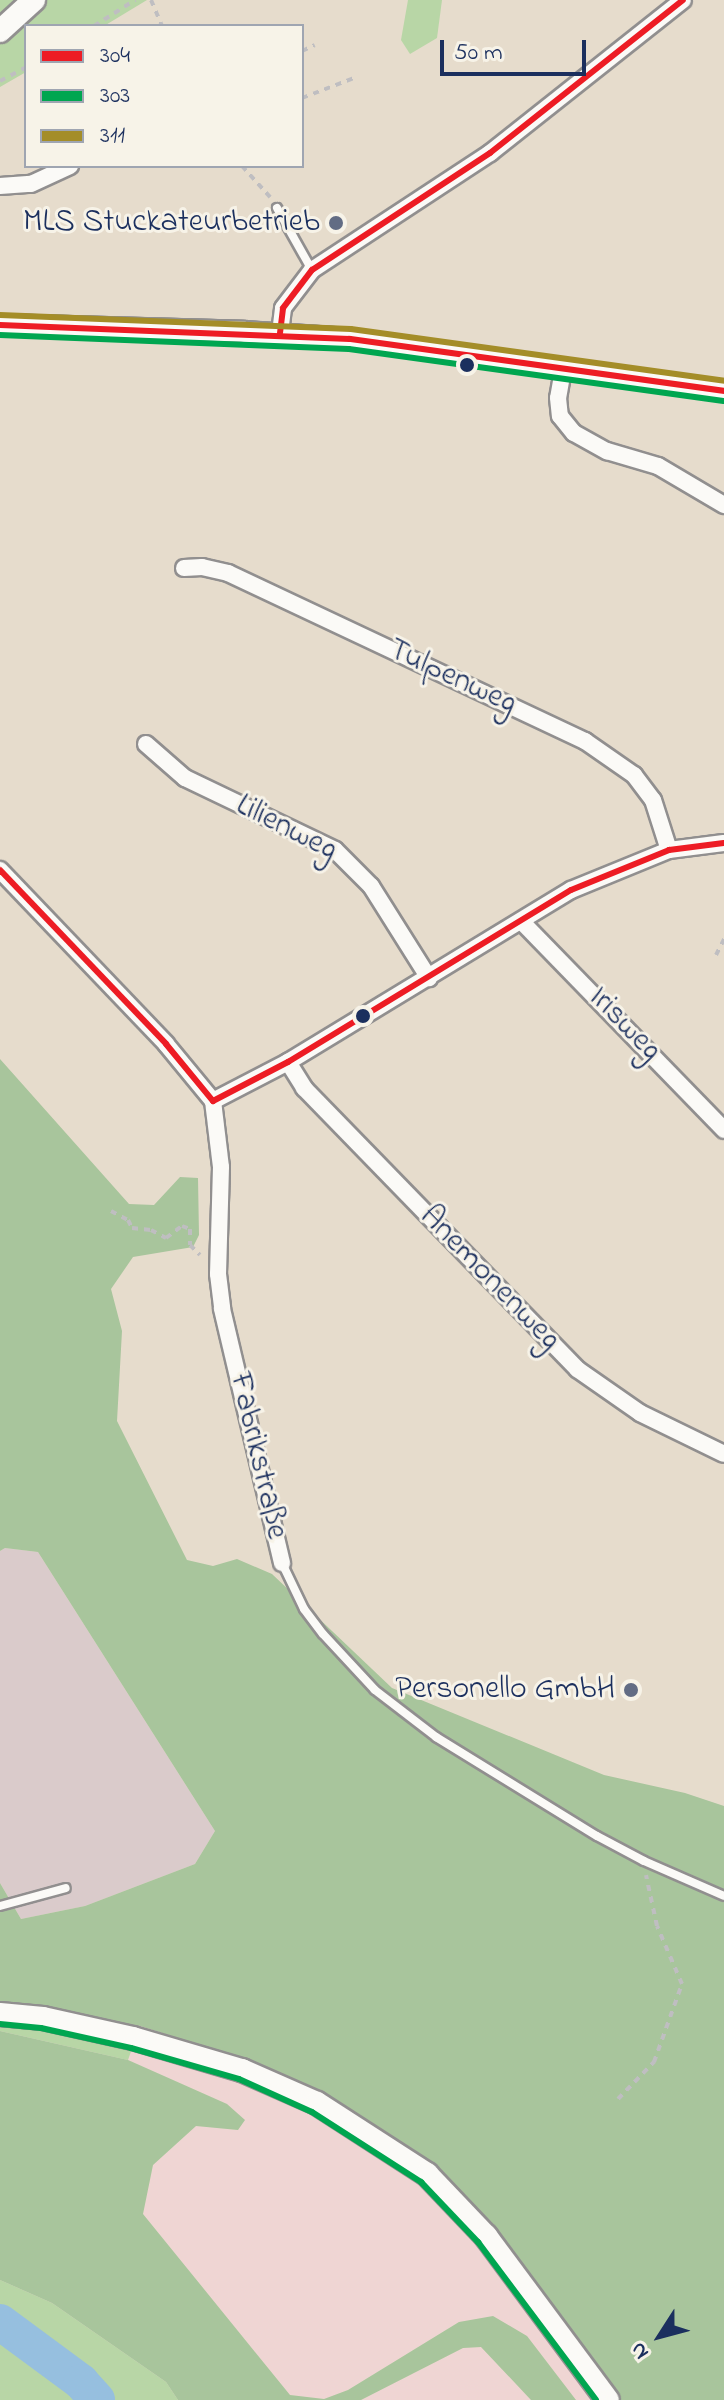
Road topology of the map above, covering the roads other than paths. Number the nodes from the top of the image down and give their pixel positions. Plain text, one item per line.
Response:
1 (23, 0) edge
2 (34, 0) edge
3 (683, 0) edge
4 (0, 17) edge
5 (0, 31) edge
6 (66, 168) edge
7 (0, 186) edge
8 (277, 208) road end
9 (312, 270) junction
10 (0, 325) edge
11 (280, 333) junction
12 (563, 370) junction
13 (724, 391) edge
14 (724, 505) edge
15 (184, 568) dead end
16 (146, 744) dead end
17 (724, 843) edge
18 (669, 850) junction
19 (0, 870) edge
20 (522, 922) junction
21 (429, 978) junction
22 (288, 1062) junction
23 (213, 1101) junction
24 (724, 1130) edge
25 (724, 1454) edge
26 (282, 1563) joint
27 (66, 1888) dead end
28 (724, 1896) edge
29 (0, 1906) edge
30 (0, 2014) edge
31 (608, 2400) edge

1 - 4 main road
2 - 5 main road
3 - 9 street
6 - 7 street
8 - 9 lane
9 - 11 street
10 - 11 street
11 - 12 street
12 - 13 street
12 - 14 street
15 - 18 street, Tulpenweg
16 - 21 street, Lilienweg
17 - 18 street
18 - 20 street
19 - 23 street
20 - 21 street
20 - 24 street, Irisweg
21 - 22 street
22 - 23 street
22 - 25 street, Anemonenweg
23 - 26 street, Fabrikstraße
26 - 28 lane, Fabrikstraße
27 - 29 lane
30 - 31 main road

